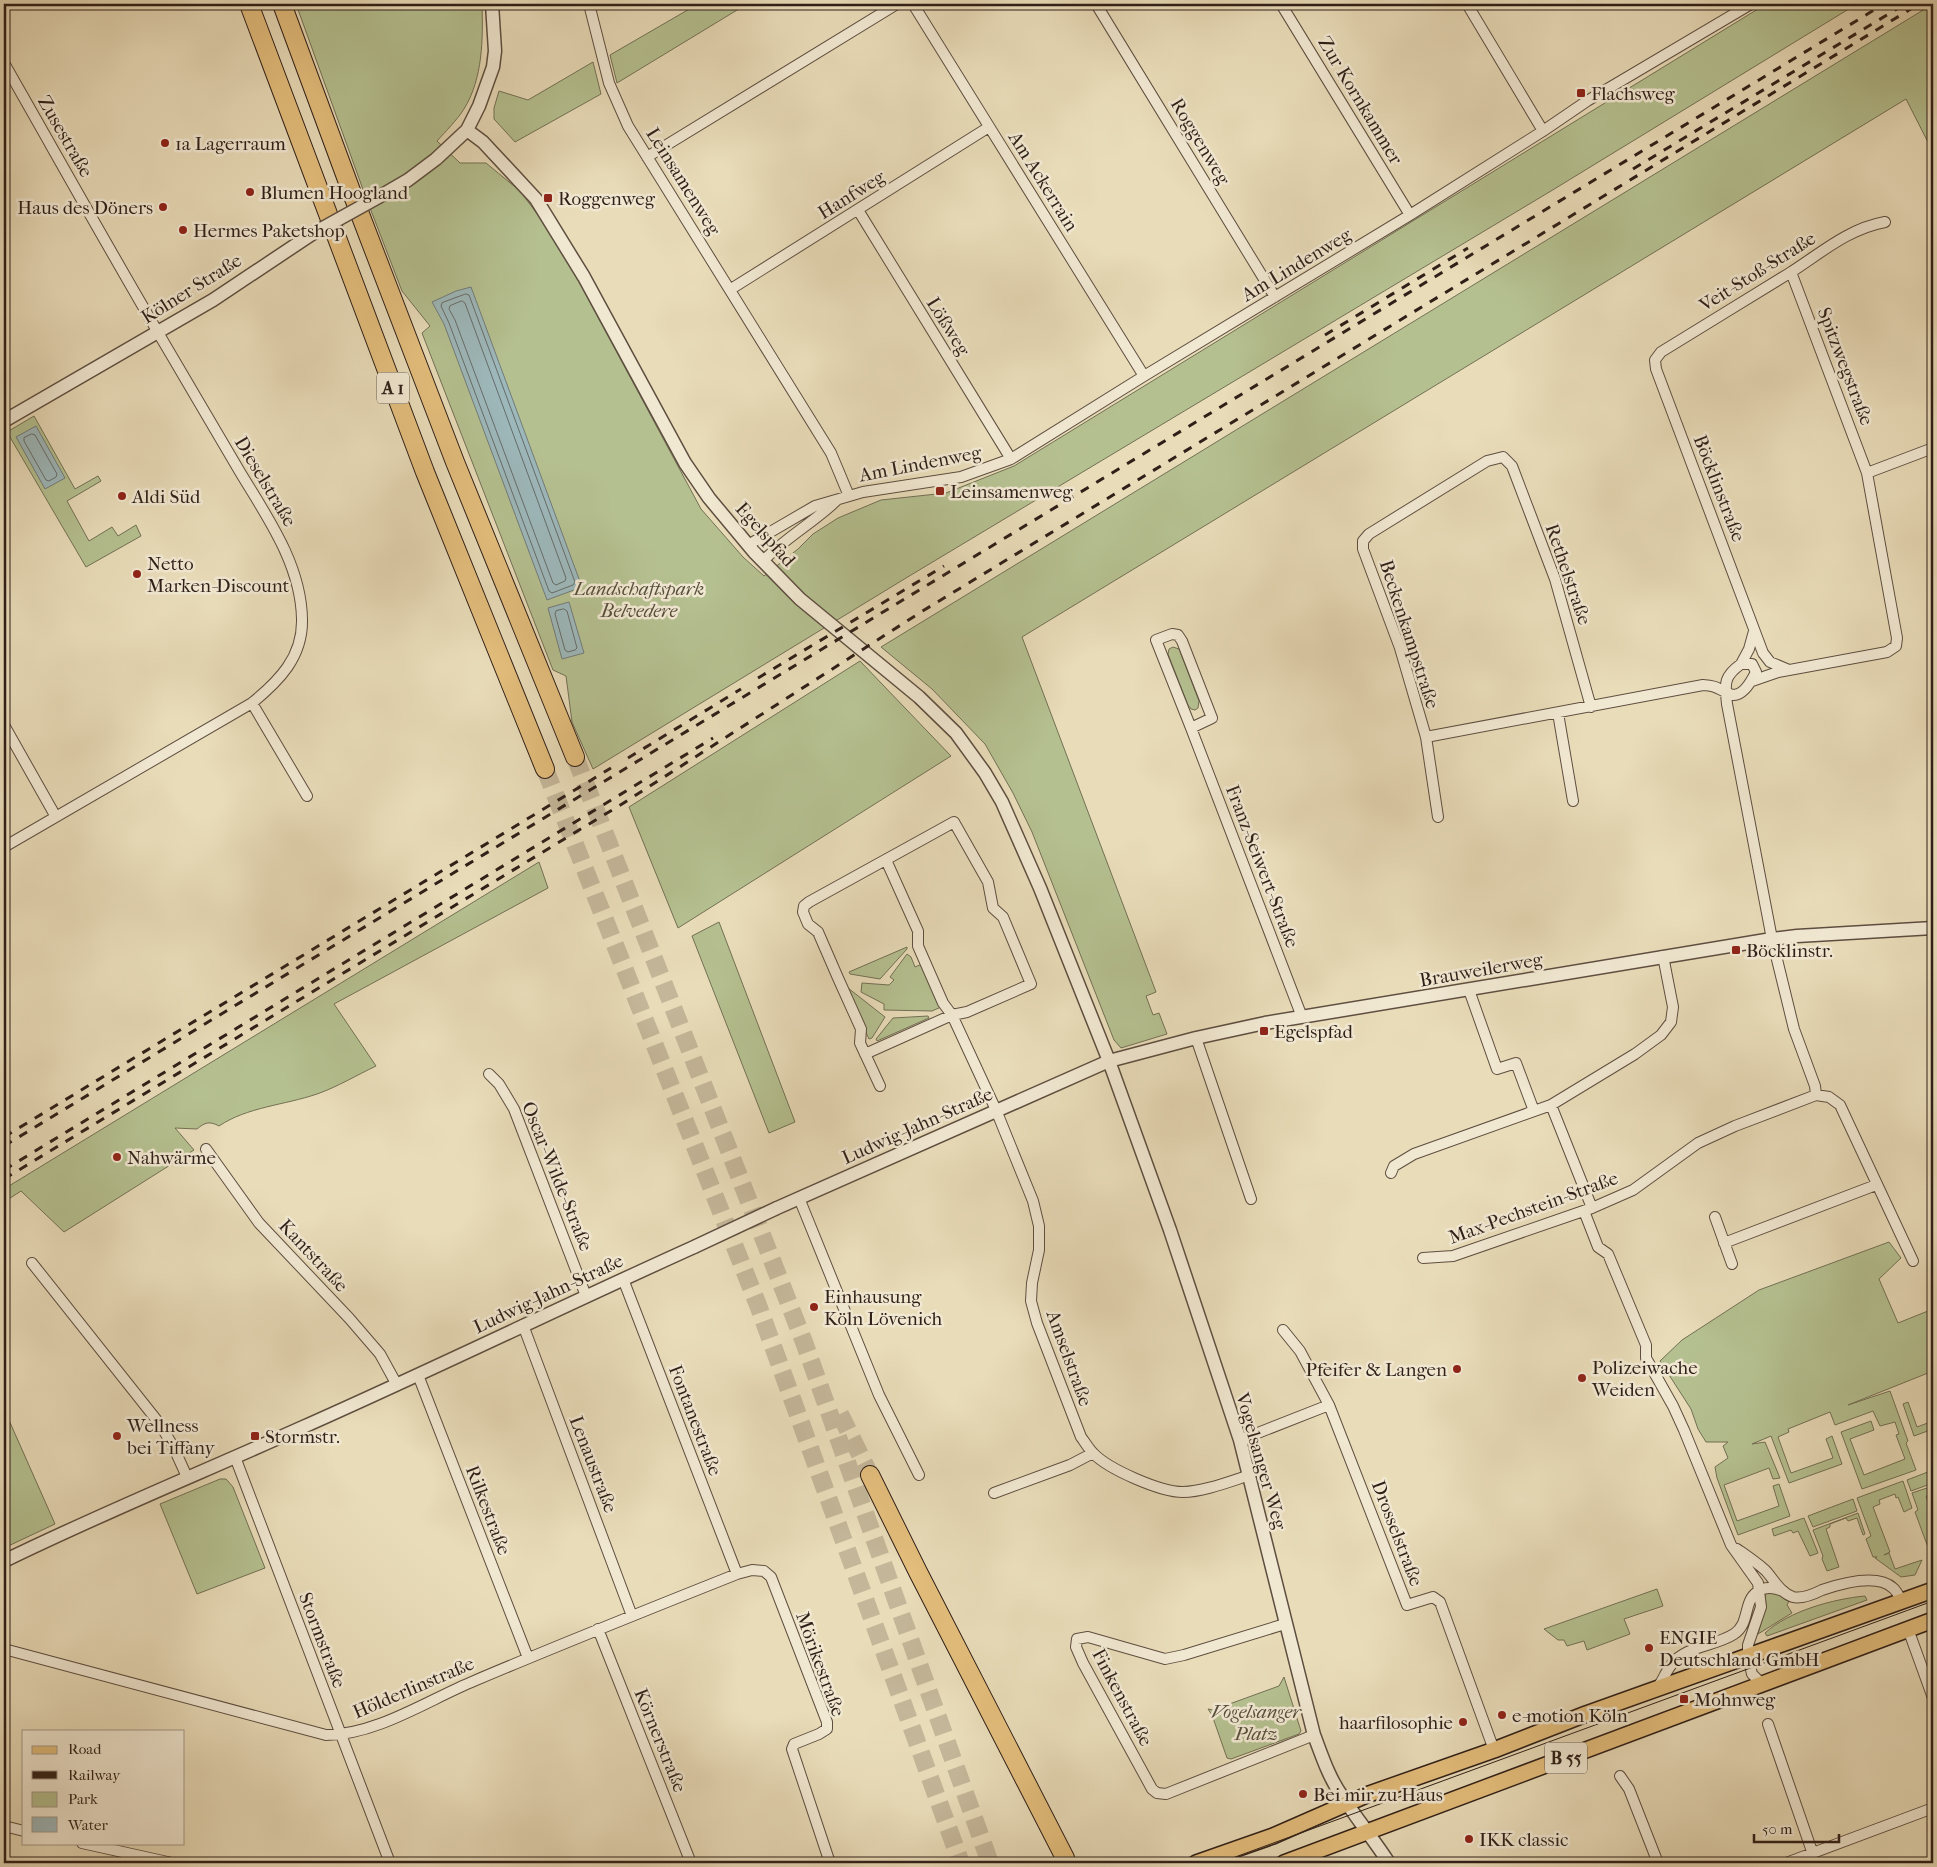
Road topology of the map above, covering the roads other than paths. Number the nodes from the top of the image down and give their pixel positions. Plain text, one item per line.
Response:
1 (249, 4) edge
2 (282, 4) edge
3 (492, 4) edge
4 (589, 4) edge
5 (897, 4) edge
6 (913, 4) edge
7 (1096, 4) edge
8 (1281, 4) edge
9 (1467, 4) edge
10 (1751, 4) edge
11 (4, 63) edge
12 (989, 127) junction
13 (467, 130) junction
14 (1543, 131) junction
15 (647, 157) junction
16 (858, 210) junction
17 (1410, 215) junction
18 (1885, 222) dead end
19 (1791, 272) junction
20 (731, 289) junction
21 (1275, 298) junction
22 (158, 331) junction
23 (1655, 360) joint
24 (1144, 376) junction
25 (4, 421) edge
26 (1933, 448) edge
27 (1502, 457) joint
28 (1011, 459) junction
29 (1867, 473) junction
30 (849, 496) junction
31 (837, 501) junction
32 (748, 545) junction
33 (762, 560) junction
34 (1754, 627) junction
35 (1762, 648) junction
36 (1741, 664) junction
37 (1789, 670) junction
38 (1730, 673) junction
39 (1754, 676) junction
40 (1703, 686) junction
41 (1743, 690) junction
42 (1726, 691) junction
43 (252, 703) junction
44 (1591, 707) junction
45 (1558, 713) junction
46 (1730, 722) junction
47 (4, 725) edge
48 (1191, 728) junction
49 (1426, 737) junction
50 (575, 757) tunnel mouth
51 (545, 769) tunnel mouth
52 (306, 796) dead end
53 (1573, 801) dead end
54 (56, 817) junction
55 (1438, 817) dead end
56 (4, 847) edge
57 (886, 860) junction
58 (1933, 928) edge
59 (1772, 939) junction
60 (1663, 956) junction
61 (1468, 990) junction
62 (952, 1015) junction
63 (1302, 1017) junction
64 (1196, 1038) junction
65 (865, 1054) junction
66 (1109, 1061) junction
67 (489, 1074) dead end
68 (880, 1086) dead end
69 (1816, 1095) junction
70 (1551, 1105) junction
71 (996, 1110) junction
72 (1534, 1111) junction
73 (206, 1149) dead end
74 (1391, 1173) dead end
75 (1876, 1185) junction
76 (799, 1198) junction
77 (1251, 1199) dead end
78 (1588, 1209) junction
79 (1715, 1217) dead end
80 (1724, 1243) junction
81 (1423, 1258) dead end
82 (1914, 1261) dead end
83 (32, 1262) dead end
84 (1732, 1264) dead end
85 (623, 1279) junction
86 (586, 1296) junction
87 (523, 1325) junction
88 (1283, 1330) dead end
89 (418, 1376) junction
90 (397, 1385) junction
91 (1329, 1405) junction
92 (1240, 1440) junction
93 (1093, 1453) junction
94 (234, 1457) junction
95 (919, 1474) dead end
96 (870, 1475) tunnel mouth
97 (1250, 1475) junction
98 (187, 1477) junction
99 (994, 1493) dead end
100 (1731, 1545) junction
101 (4, 1561) edge
102 (737, 1574) junction
103 (1759, 1590) junction
104 (1783, 1590) junction
105 (1933, 1590) edge
106 (1902, 1601) junction
107 (632, 1616) junction
108 (1933, 1620) edge
109 (1285, 1624) junction
110 (598, 1629) junction
111 (1908, 1629) junction
112 (4, 1649) edge
113 (1748, 1656) junction
114 (528, 1658) junction
115 (1764, 1684) junction
116 (1658, 1688) junction
117 (1933, 1698) edge
118 (1768, 1724) dead end
119 (341, 1735) junction
120 (1314, 1736) junction
121 (1494, 1750) junction
122 (1620, 1776) dead end
123 (1348, 1803) junction
124 (1933, 1808) edge
125 (4, 1826) edge
126 (22, 1830) edge
127 (1369, 1832) junction
128 (86, 1844) edge
129 (1815, 1858) edge
130 (151, 1861) edge
131 (1068, 1861) edge
132 (172, 1863) edge
133 (390, 1863) edge
134 (492, 1863) edge
135 (500, 1863) edge
136 (691, 1863) edge
137 (830, 1863) edge
138 (1196, 1863) edge
139 (1284, 1863) edge
140 (1389, 1863) edge
141 (1658, 1863) edge
142 (1786, 1863) edge

1 - 51 highway, A 1
2 - 50 highway, A 1
3 - 13 street
4 - 15 street, Leinsamenweg
5 - 15 street
6 - 12 street, Am Ackerrain
7 - 21 street, Roggenweg
8 - 17 street, Zur Kornkammer
9 - 14 street
10 - 14 street, Am Lindenweg
11 - 22 street, Zusestraße
12 - 16 street, Hanfweg
12 - 24 street, Am Ackerrain
13 - 22 street, Kölner Straße, bridge
13 - 32 street, Egelspfad
14 - 17 street, Am Lindenweg
15 - 20 street, Leinsamenweg
16 - 20 street, Hanfweg
16 - 28 street, Lößweg
17 - 21 street, Am Lindenweg
18 - 19 street, Veit-Stoß-Straße
19 - 23 street, Veit-Stoß-Straße
19 - 29 street, Spitzwegstraße
20 - 30 street, Leinsamenweg
21 - 24 street, Am Lindenweg
22 - 25 street, Kölner Straße
22 - 43 street, Dieselstraße
23 - 34 street, Böcklinstraße
24 - 28 street, Am Lindenweg
26 - 29 street
27 - 44 street, Rethelstraße
27 - 49 street, Beckenkampstraße
28 - 30 street, Am Lindenweg
29 - 37 street, Spitzwegstraße
30 - 31 street, Am Lindenweg
31 - 32 street, Am Lindenweg
31 - 33 street, Am Lindenweg
32 - 33 street, Egelspfad
33 - 66 street, Egelspfad
34 - 35 street, Böcklinstraße
34 - 36 street
35 - 37 street, Böcklinstraße
35 - 39 street
36 - 38 street
36 - 39 street
37 - 39 street
38 - 40 street
38 - 42 street
39 - 41 street
40 - 42 street
40 - 44 street
41 - 42 street
41 - 46 street
42 - 46 street
43 - 52 street
43 - 54 street, Dieselstraße
44 - 45 street
45 - 49 street
45 - 53 street
46 - 59 street
47 - 54 street
48 - 48 street, Franz-Seiwert-Straße
48 - 63 street, Franz-Seiwert-Straße
49 - 55 street, Beckenkampstraße
54 - 56 street, Dieselstraße
57 - 62 street, Amselstraße
57 - 62 street
57 - 65 street
58 - 59 street, Brauweilerweg
59 - 60 street, Brauweilerweg
59 - 69 street
60 - 61 street, Brauweilerweg
60 - 70 street
61 - 63 street, Brauweilerweg
61 - 72 street
62 - 65 street
62 - 71 street, Amselstraße
63 - 64 street, Brauweilerweg
64 - 66 street, Brauweilerweg
64 - 77 street
65 - 68 street
66 - 71 street, Ludwig-Jahn-Straße
66 - 92 street, Vogelsanger Weg
67 - 86 street, Oscar-Wilde-Straße
69 - 75 street
69 - 78 street, Max-Pechstein-Straße
70 - 72 street
70 - 78 street
71 - 76 street, Ludwig-Jahn-Straße
71 - 93 street, Amselstraße
72 - 74 street
73 - 90 street, Kantstraße
75 - 80 street
75 - 82 street
76 - 85 street, Ludwig-Jahn-Straße, bridge
76 - 95 street
78 - 81 street, Max-Pechstein-Straße
78 - 100 street
79 - 80 street
80 - 84 street
83 - 98 street
85 - 86 street, Ludwig-Jahn-Straße
85 - 102 street, Fontanestraße
86 - 87 street, Ludwig-Jahn-Straße
87 - 89 street, Ludwig-Jahn-Straße
87 - 107 street, Lenaustraße
88 - 91 street, Drosselstraße
89 - 90 street, Ludwig-Jahn-Straße
89 - 114 street, Rilkestraße
90 - 94 street, Ludwig-Jahn-Straße
91 - 92 street
91 - 121 street, Drosselstraße
92 - 97 street, Vogelsanger Weg
93 - 97 street, Amselstraße
93 - 99 street
94 - 98 street, Ludwig-Jahn-Straße
94 - 119 street, Stormstraße
96 - 131 highway
97 - 109 street, Vogelsanger Weg
98 - 101 street, Ludwig-Jahn-Straße
100 - 103 street
100 - 104 street
102 - 107 street, Hölderlinstraße
102 - 137 street, Mörikestraße
103 - 104 street
103 - 113 street
103 - 116 street
104 - 106 street
105 - 106 main road, B 55
106 - 113 main road, B 55
107 - 110 street, Hölderlinstraße
108 - 111 main road, B 55
109 - 120 street, Vogelsanger Weg
109 - 120 street, Finkenstraße
110 - 114 street, Hölderlinstraße
110 - 136 street, Körnerstraße
111 - 115 main road, B 55
111 - 117 street
112 - 119 street, Hölderlinstraße
113 - 115 street
113 - 116 main road, B 55
114 - 119 street, Hölderlinstraße
115 - 127 main road, B 55
116 - 121 main road, B 55
118 - 129 street
119 - 133 street, Stormstraße
120 - 123 street, Vogelsanger Weg
121 - 123 main road, B 55
122 - 141 street
123 - 127 street, Vogelsanger Weg
123 - 138 main road, B 55
124 - 129 street
125 - 126 street
127 - 139 main road, B 55
127 - 140 street, Vogelsanger Weg
128 - 130 street
129 - 142 street
130 - 132 street
134 - 135 street

